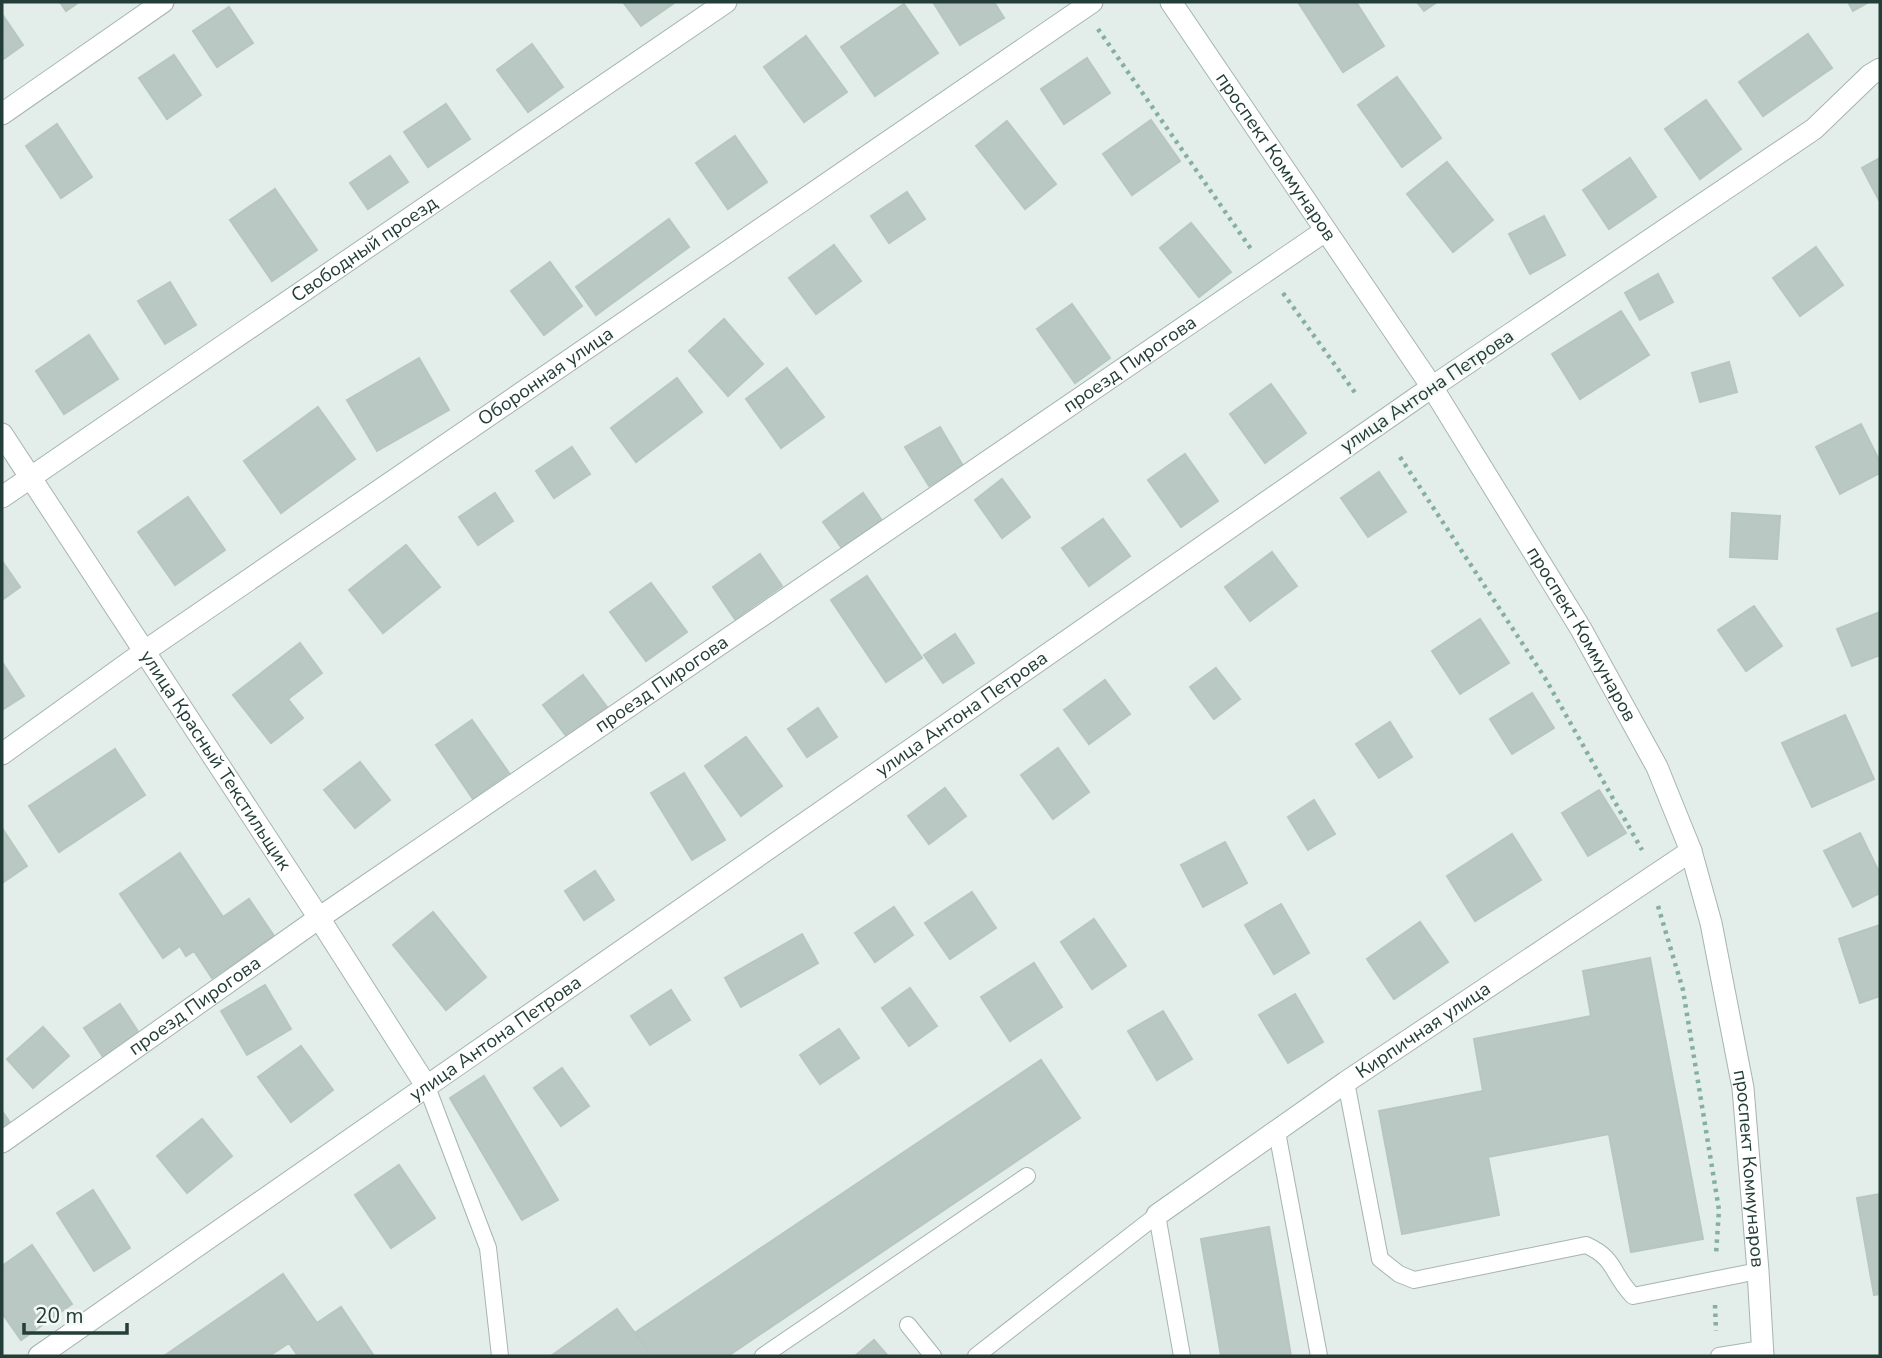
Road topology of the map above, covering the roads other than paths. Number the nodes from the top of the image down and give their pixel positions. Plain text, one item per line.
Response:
1 (163, 2) edge
2 (726, 2) edge
3 (1171, 2) edge
4 (1088, 5) edge
5 (1880, 69) edge
6 (2, 114) edge
7 (1325, 231) junction
8 (1432, 387) junction
9 (2, 434) edge
10 (31, 478) junction
11 (2, 497) edge
12 (145, 651) junction
13 (2, 754) edge
14 (1691, 851) junction
15 (319, 918) junction
16 (1346, 1082) junction
17 (427, 1087) junction
18 (1277, 1132) junction
19 (2, 1142) edge
20 (1027, 1176) dead end
21 (1157, 1214) junction
22 (1759, 1270) junction
23 (908, 1325) dead end
24 (1762, 1353) edge
25 (39, 1356) edge
26 (500, 1356) edge
27 (763, 1356) edge
28 (933, 1356) edge
29 (976, 1356) edge
30 (1182, 1356) edge
31 (1319, 1356) edge
32 (1718, 1356) edge

1 - 6 street
2 - 10 street, Свободный проезд
3 - 7 street, проспект Коммунаров
4 - 12 street, Оборонная улица
5 - 8 street, улица Антона Петрова
7 - 8 street, проспект Коммунаров
7 - 15 street, проезд Пирогова
8 - 14 street, проспект Коммунаров
8 - 17 street, улица Антона Петрова
9 - 10 street, улица Красный Текстильщик
10 - 11 street, Свободный проезд
10 - 12 street, улица Красный Текстильщик
12 - 13 street, Оборонная улица
12 - 15 street, улица Красный Текстильщик
14 - 16 street, Кирпичная улица
14 - 22 street, проспект Коммунаров
15 - 17 street, улица Красный Текстильщик
15 - 19 street, проезд Пирогова
16 - 18 street, Кирпичная улица
16 - 22 lane
17 - 25 street, улица Антона Петрова
17 - 26 lane
18 - 21 street, Кирпичная улица
18 - 31 lane
20 - 27 lane
21 - 29 lane
21 - 30 lane
22 - 24 street, проспект Коммунаров
23 - 28 lane
24 - 32 lane

